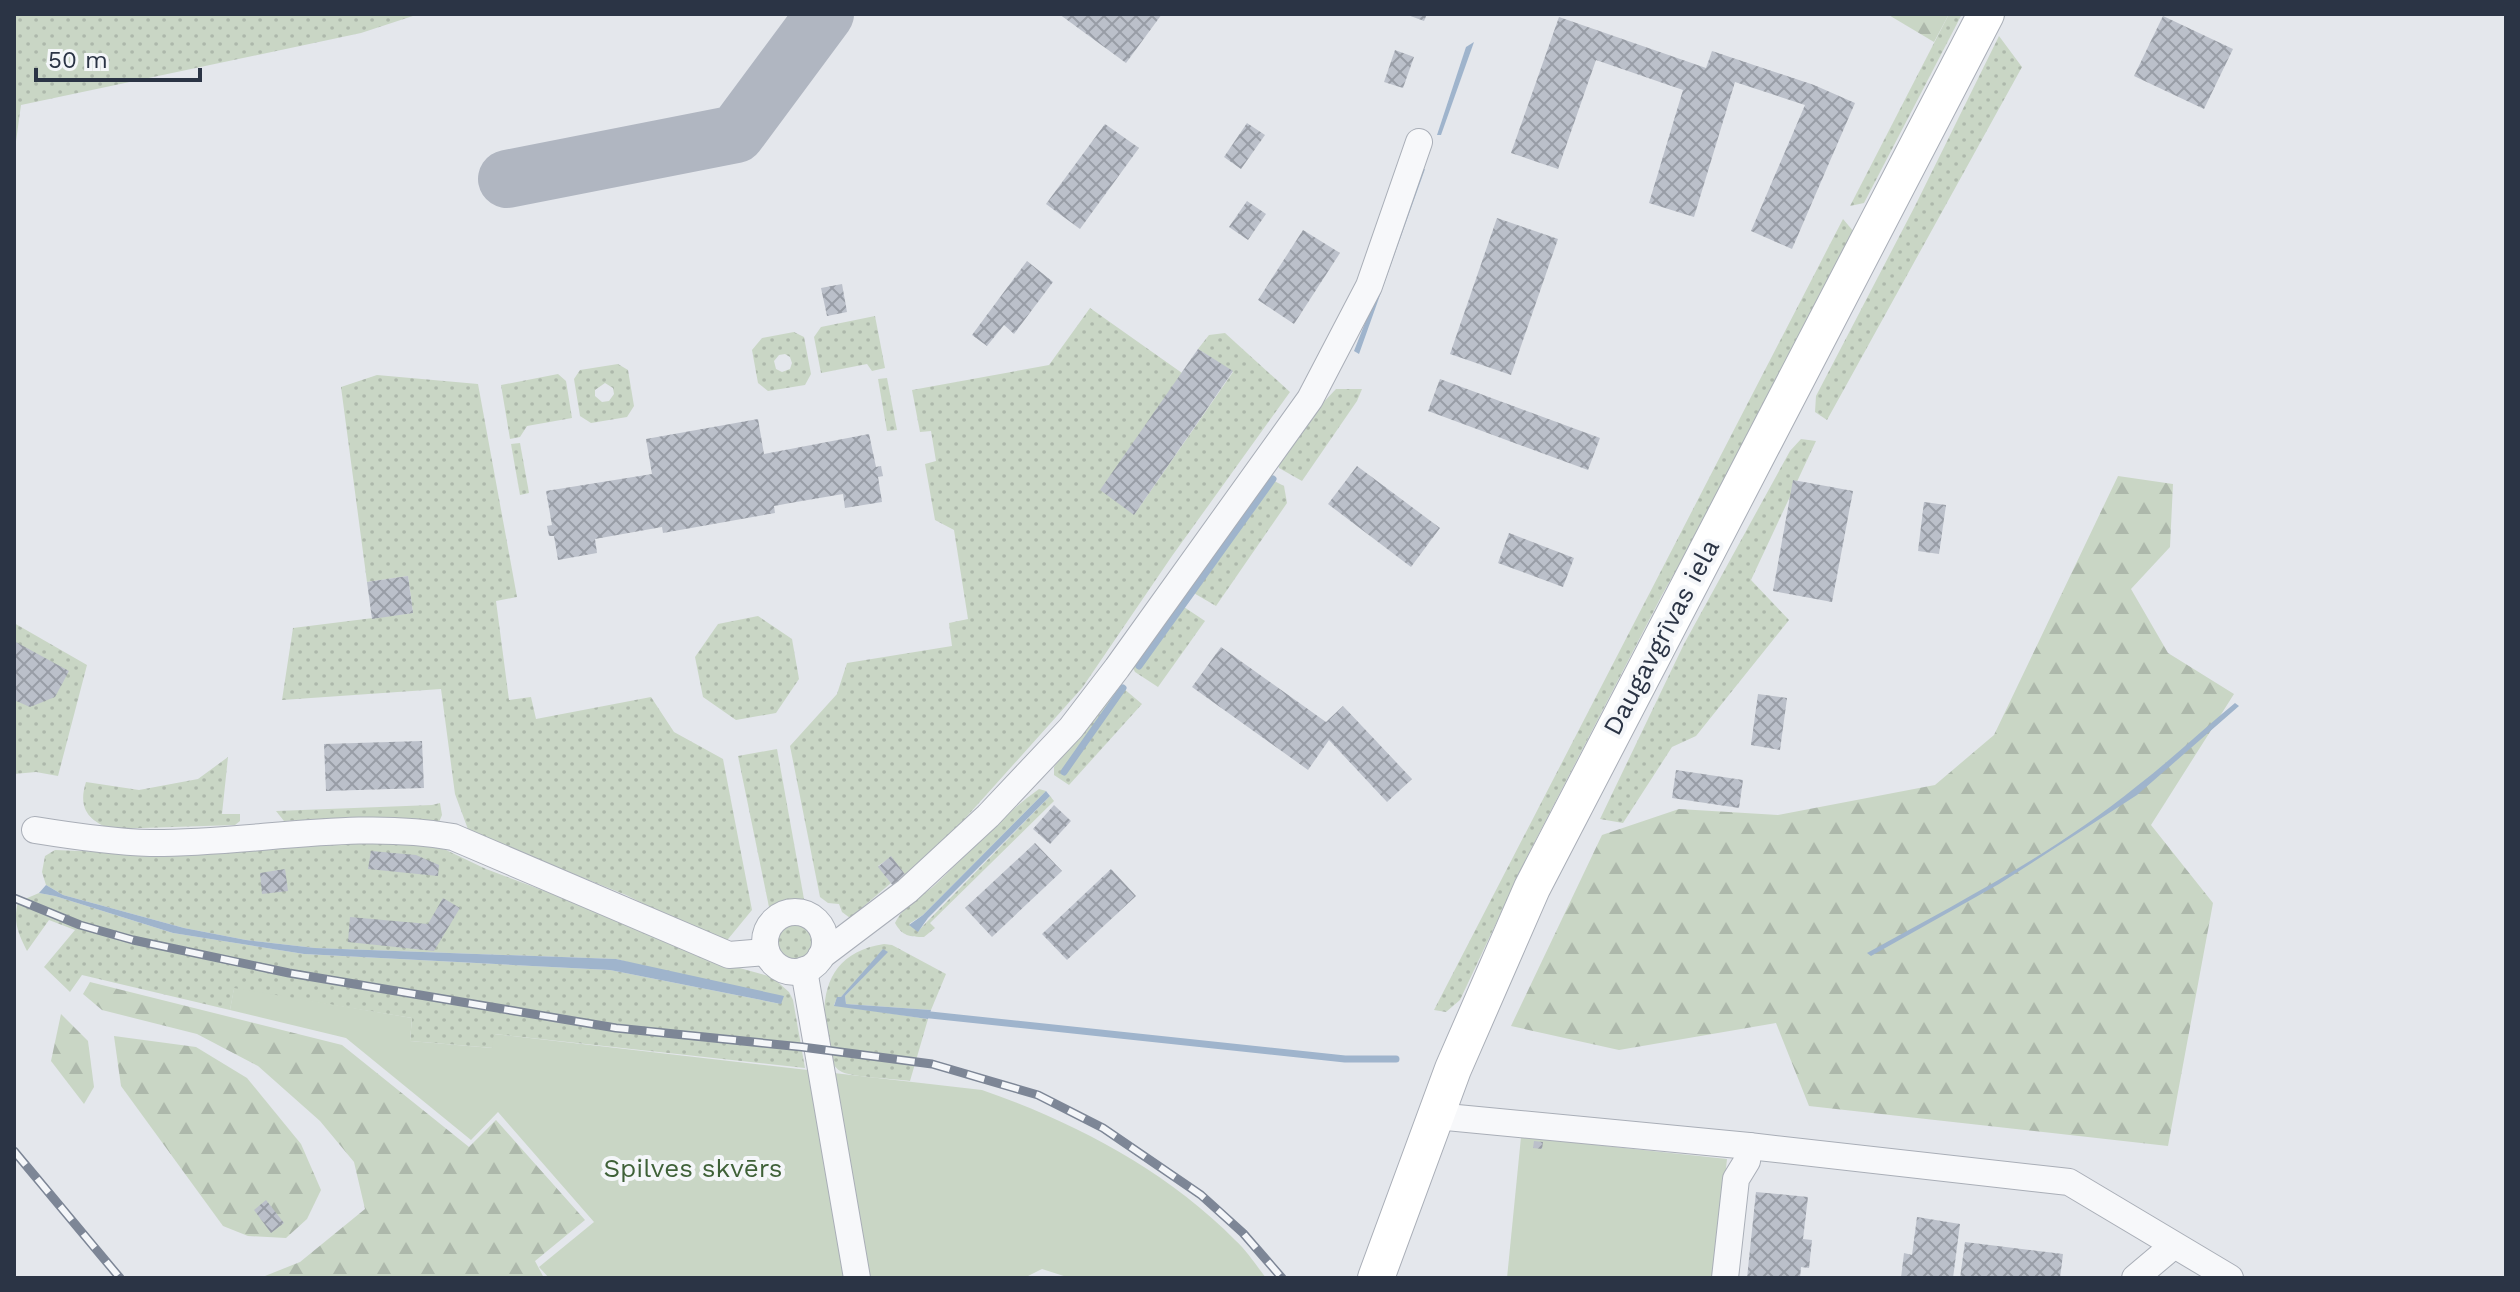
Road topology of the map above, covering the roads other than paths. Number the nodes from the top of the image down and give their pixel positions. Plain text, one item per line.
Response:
1 (1986, 14) edge
2 (1419, 142) dead end
3 (35, 830) dead end
4 (766, 952) junction
5 (812, 963) junction
6 (1436, 1116) junction
7 (1749, 1146) junction
8 (2173, 1246) junction
9 (857, 1278) edge
10 (1376, 1278) edge
11 (1725, 1278) edge
12 (2135, 1278) edge
13 (2230, 1278) edge

1 - 6 main road, Daugavgrīvas iela
2 - 5 street
3 - 4 street
4 - 5 street
4 - 5 street
5 - 9 street
6 - 7 street
6 - 10 main road, Daugavgrīvas iela
7 - 8 street
7 - 11 street
8 - 12 street
8 - 13 street

